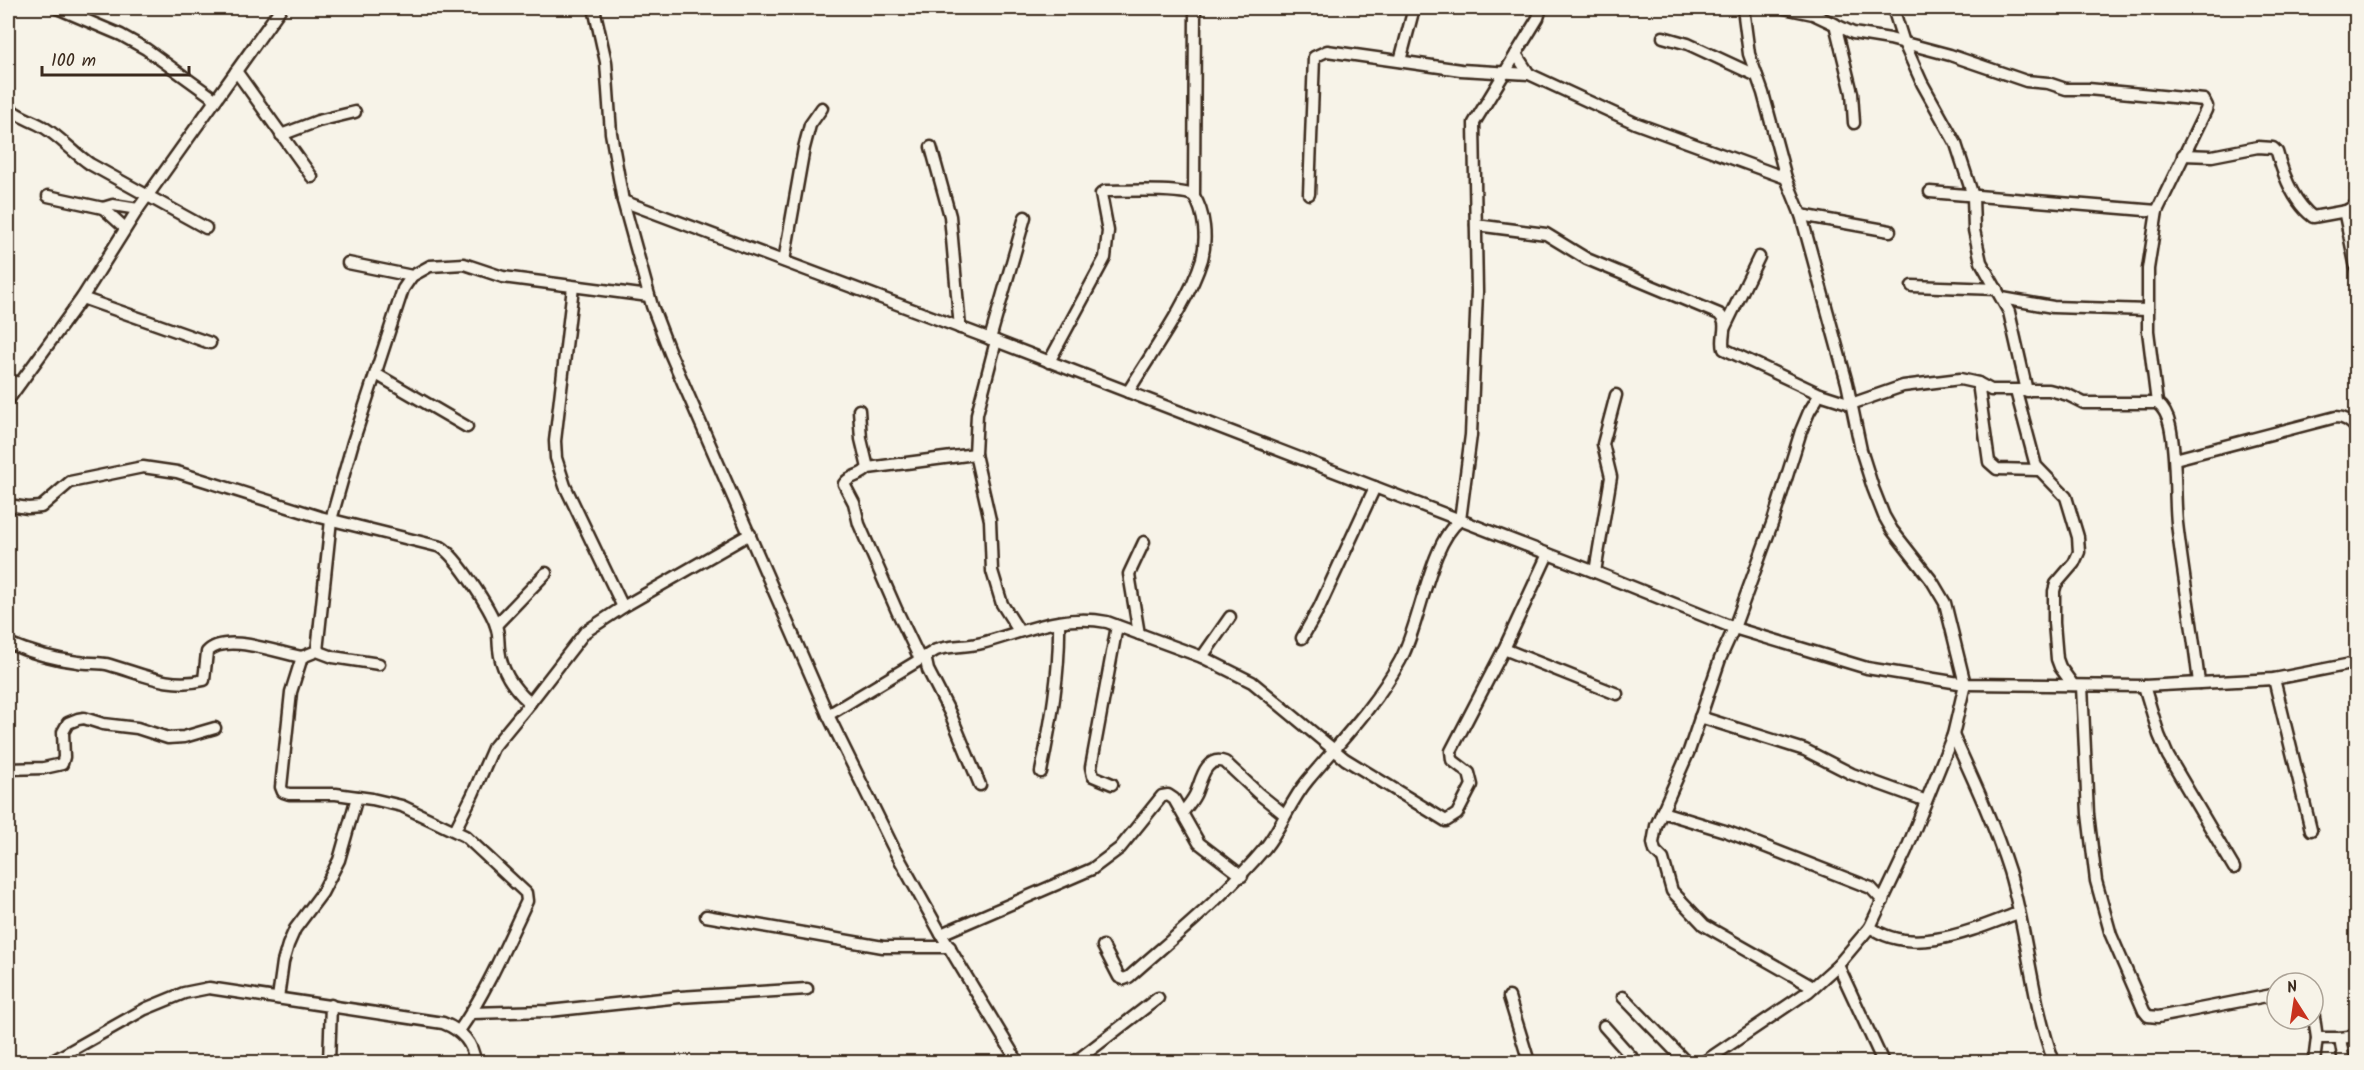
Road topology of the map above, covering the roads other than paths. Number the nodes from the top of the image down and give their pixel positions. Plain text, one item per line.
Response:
1 (57, 8) edge
2 (280, 8) edge
3 (594, 8) edge
4 (1196, 8) edge
5 (1414, 8) edge
6 (1541, 8) edge
7 (1743, 8) edge
8 (1784, 8) edge
9 (1893, 8) edge
10 (1835, 24) junction
11 (1663, 38) dead end
12 (1904, 43) junction
13 (1516, 54) junction
14 (1400, 61) junction
15 (236, 71) junction
16 (1504, 73) junction
17 (1529, 74) junction
18 (1757, 76) junction
19 (215, 99) junction
20 (8, 107) edge
21 (822, 108) dead end
22 (354, 112) dead end
23 (1854, 123) dead end
24 (281, 135) junction
25 (931, 147) dead end
26 (2183, 155) junction
27 (312, 177) dead end
28 (1786, 178) junction
29 (1930, 192) dead end
30 (1309, 194) dead end
31 (48, 196) dead end
32 (147, 196) junction
33 (1194, 196) junction
34 (1972, 196) junction
35 (623, 201) junction
36 (2356, 206) edge
37 (103, 208) junction
38 (138, 208) junction
39 (2157, 211) junction
40 (2346, 211) junction
41 (1801, 214) junction
42 (1025, 217) dead end
43 (1476, 225) junction
44 (125, 228) junction
45 (206, 228) dead end
46 (1890, 231) dead end
47 (1759, 257) dead end
48 (784, 261) junction
49 (348, 263) dead end
50 (2356, 268) edge
51 (412, 276) junction
52 (1912, 286) dead end
53 (573, 287) junction
54 (2000, 294) junction
55 (650, 296) junction
56 (82, 298) junction
57 (2148, 310) junction
58 (1725, 327) junction
59 (960, 328) junction
60 (993, 340) junction
61 (210, 343) dead end
62 (1049, 362) junction
63 (376, 374) junction
64 (8, 380) edge
65 (20, 383) junction
66 (1978, 383) junction
67 (2022, 391) junction
68 (1128, 392) junction
69 (1820, 394) junction
70 (1616, 395) dead end
71 (8, 400) edge
72 (2157, 403) junction
73 (1851, 404) junction
74 (859, 410) dead end
75 (467, 427) dead end
76 (2356, 428) edge
77 (975, 454) junction
78 (2175, 459) junction
79 (868, 468) junction
80 (2038, 470) junction
81 (1376, 487) junction
82 (8, 505) edge
83 (331, 520) junction
84 (1460, 520) junction
85 (750, 534) junction
86 (1144, 542) dead end
87 (1548, 554) junction
88 (1595, 572) junction
89 (546, 573) dead end
90 (623, 607) junction
91 (1230, 617) dead end
92 (1059, 622) junction
93 (496, 625) junction
94 (1118, 626) junction
95 (1734, 628) junction
96 (1019, 631) junction
97 (1139, 634) junction
98 (1302, 638) dead end
99 (8, 644) edge
100 (1504, 649) junction
101 (317, 651) junction
102 (302, 657) junction
103 (1202, 657) junction
104 (920, 659) junction
105 (2356, 663) edge
106 (379, 664) dead end
107 (2274, 679) junction
108 (2199, 683) junction
109 (1965, 684) junction
110 (2077, 686) junction
111 (2144, 686) junction
112 (1617, 694) dead end
113 (530, 703) junction
114 (828, 715) junction
115 (1700, 717) junction
116 (215, 728) dead end
117 (1953, 735) junction
118 (1335, 750) junction
119 (8, 769) edge
120 (1041, 772) dead end
121 (1112, 784) dead end
122 (980, 785) dead end
123 (357, 797) junction
124 (1924, 801) junction
125 (1183, 812) junction
126 (1662, 812) junction
127 (1284, 814) junction
128 (455, 830) junction
129 (2311, 830) dead end
130 (2234, 868) dead end
131 (1242, 876) junction
132 (1890, 885) junction
133 (1871, 888) junction
134 (1883, 901) junction
135 (2019, 913) junction
136 (706, 916) dead end
137 (1870, 927) junction
138 (941, 934) junction
139 (1103, 946) dead end
140 (950, 947) junction
141 (1838, 965) junction
142 (1813, 987) junction
143 (807, 989) dead end
144 (2265, 996) edge
145 (1509, 997) dead end
146 (1623, 997) dead end
147 (278, 998) junction
148 (1158, 998) dead end
149 (332, 1005) junction
150 (472, 1013) junction
151 (1604, 1026) dead end
152 (459, 1031) junction
153 (2316, 1031) edge
154 (2356, 1036) edge
155 (2317, 1038) junction
156 (2340, 1038) junction
157 (1017, 1060) edge
158 (51, 1062) edge
159 (329, 1062) edge
160 (475, 1062) edge
161 (1003, 1062) edge
162 (1075, 1062) edge
163 (1529, 1062) edge
164 (1636, 1062) edge
165 (1686, 1062) edge
166 (1704, 1062) edge
167 (1883, 1062) edge
168 (2054, 1062) edge
169 (2314, 1062) edge
170 (2344, 1062) edge

1 - 19 street
2 - 15 street
3 - 35 street
4 - 33 street
5 - 14 street
6 - 13 street
7 - 18 street
8 - 10 street
9 - 12 street
10 - 12 street
10 - 23 street
11 - 18 street
12 - 26 street
12 - 34 street
13 - 16 street
13 - 17 street
14 - 16 street
14 - 30 street
15 - 19 street
15 - 24 street
16 - 17 street
16 - 43 street
17 - 28 street
18 - 28 street
19 - 32 street
20 - 32 street
21 - 48 street
22 - 24 street
24 - 27 street
25 - 59 street
26 - 39 street
26 - 40 street
28 - 41 street
29 - 34 street
31 - 37 street
32 - 38 street
32 - 45 street
33 - 62 street
33 - 68 street
34 - 39 street
34 - 54 street
35 - 48 street
35 - 55 street
36 - 40 street
37 - 38 street
37 - 44 street
38 - 44 street
39 - 57 street
40 - 50 street
41 - 46 street
41 - 73 street
42 - 60 street
43 - 58 street
43 - 84 street
44 - 56 street
47 - 58 street
48 - 59 street
49 - 51 street
51 - 53 street
51 - 63 street
52 - 54 street
53 - 55 street
53 - 90 street
54 - 57 street
54 - 67 street
55 - 85 street
56 - 61 street
56 - 65 street
57 - 72 street
58 - 69 street
59 - 60 street
60 - 62 street
60 - 77 street
62 - 68 street
63 - 75 street
63 - 83 street
64 - 65 street
65 - 71 street
66 - 67 street
66 - 73 street
66 - 80 street
67 - 72 street
67 - 80 street
68 - 81 street
69 - 73 street
69 - 95 street
70 - 88 street
72 - 78 street
73 - 109 street
74 - 79 street
76 - 78 street
77 - 79 street
77 - 96 street
78 - 108 street
79 - 104 street
80 - 110 street
81 - 84 street
81 - 98 street
82 - 83 street
83 - 93 street
83 - 101 street
84 - 87 street
84 - 118 street
85 - 90 street
85 - 114 street
86 - 97 street
87 - 88 street
87 - 100 street
88 - 95 street
89 - 93 street
90 - 113 street
91 - 103 street
92 - 94 street
92 - 96 street
92 - 120 street
93 - 113 street
94 - 97 street
94 - 121 street
95 - 109 street
95 - 115 street
96 - 104 street
97 - 103 street
99 - 102 street
100 - 112 street
100 - 118 street
101 - 102 street
101 - 106 street
102 - 123 street
103 - 118 street
104 - 114 street
104 - 122 street
105 - 107 street
107 - 108 street
107 - 129 street
108 - 111 street
109 - 110 street
109 - 117 street
110 - 111 street
110 - 144 street
111 - 130 street
113 - 128 street
114 - 138 street
115 - 124 street
115 - 126 street
116 - 119 street
117 - 124 street
117 - 135 street
118 - 127 street
123 - 128 street
123 - 147 street
124 - 132 street
125 - 127 street
125 - 131 street
125 - 138 street
126 - 133 street
126 - 142 street
127 - 131 street
128 - 150 street
131 - 139 street
132 - 133 street
132 - 134 street
133 - 134 street
134 - 137 street
135 - 137 street
135 - 168 street
136 - 140 street
137 - 141 street
138 - 140 street
140 - 157 street
141 - 142 street
141 - 167 street
142 - 166 street
143 - 150 street
145 - 163 street
146 - 165 street
147 - 149 street
147 - 158 street
148 - 162 street
149 - 152 street
149 - 159 street
150 - 152 street
151 - 164 street
152 - 160 street
153 - 155 street
154 - 156 street
155 - 156 street
155 - 169 street
156 - 170 street
157 - 161 street

